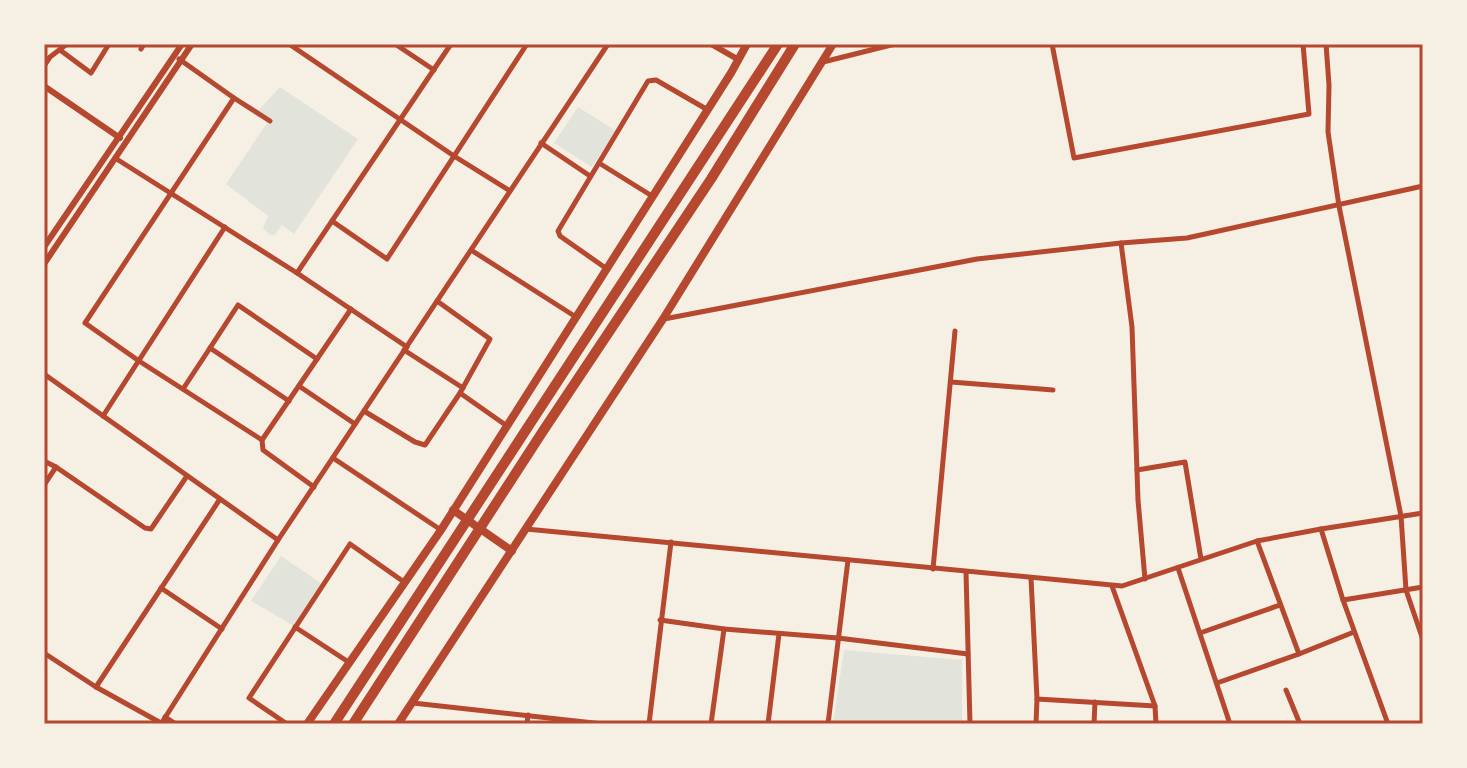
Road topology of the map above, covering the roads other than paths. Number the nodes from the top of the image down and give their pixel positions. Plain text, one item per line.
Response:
1 (67, 44) edge
2 (109, 44) edge
3 (182, 44) edge
4 (192, 44) edge
5 (289, 44) edge
6 (395, 44) edge
7 (451, 44) edge
8 (527, 44) edge
9 (608, 44) edge
10 (711, 44) edge
11 (747, 44) edge
12 (778, 44) edge
13 (795, 44) edge
14 (833, 44) edge
15 (895, 44) edge
16 (1052, 44) edge
17 (1303, 44) edge
18 (1326, 44) edge
19 (60, 50) junction
20 (174, 56) junction
21 (181, 60) junction
22 (739, 60) junction
23 (822, 62) junction
24 (44, 66) edge
25 (434, 70) junction
26 (44, 87) edge
27 (234, 98) junction
28 (708, 110) junction
29 (401, 119) junction
30 (270, 121) dead end
31 (118, 137) junction
32 (126, 142) junction
33 (541, 143) junction
34 (454, 156) junction
35 (115, 158) junction
36 (599, 163) junction
37 (590, 177) junction
38 (1423, 186) edge
39 (510, 191) junction
40 (172, 193) junction
41 (653, 197) junction
42 (1339, 206) junction
43 (332, 221) junction
44 (225, 227) junction
45 (1121, 243) junction
46 (44, 247) edge
47 (471, 250) junction
48 (44, 264) edge
49 (607, 269) junction
50 (297, 273) junction
51 (437, 301) junction
52 (351, 309) junction
53 (576, 317) junction
54 (663, 319) junction
55 (955, 331) dead end
56 (210, 348) junction
57 (406, 348) junction
58 (317, 359) junction
59 (139, 361) junction
60 (44, 374) edge
61 (951, 382) junction
62 (299, 386) junction
63 (183, 389) junction
64 (1053, 390) dead end
65 (462, 391) junction
66 (289, 401) junction
67 (364, 411) junction
68 (103, 416) junction
69 (355, 424) junction
70 (507, 426) junction
71 (262, 440) junction
72 (333, 458) junction
73 (44, 461) edge
74 (56, 467) junction
75 (1137, 470) junction
76 (187, 476) junction
77 (44, 485) edge
78 (314, 487) junction
79 (220, 499) junction
80 (453, 510) junction
81 (1423, 513) edge
82 (1401, 516) junction
83 (526, 529) junction
84 (1321, 529) junction
85 (441, 530) junction
86 (278, 540) junction
87 (1257, 541) junction
88 (671, 542) junction
89 (512, 551) junction
90 (1201, 559) junction
91 (848, 560) junction
92 (1178, 568) junction
93 (933, 569) junction
94 (966, 572) junction
95 (1031, 578) junction
96 (1145, 579) junction
97 (405, 583) junction
98 (1112, 586) junction
99 (1423, 587) edge
100 (161, 588) junction
101 (1406, 590) junction
102 (1343, 600) junction
103 (1280, 605) junction
104 (660, 620) junction
105 (295, 627) junction
106 (222, 629) junction
107 (724, 629) junction
108 (1354, 632) junction
109 (1200, 633) junction
110 (779, 634) junction
111 (838, 638) junction
112 (1423, 640) edge
113 (44, 653) edge
114 (968, 654) junction
115 (1299, 654) junction
116 (350, 663) junction
117 (1217, 683) junction
118 (96, 687) junction
119 (1286, 690) dead end
120 (1037, 699) junction
121 (1095, 702) junction
122 (413, 703) junction
123 (1155, 706) junction
124 (528, 715) junction
125 (162, 721) edge
126 (592, 723) edge
127 (176, 724) edge
128 (287, 724) edge
129 (307, 724) edge
130 (334, 724) edge
131 (353, 724) edge
132 (398, 724) edge
133 (527, 724) edge
134 (603, 724) edge
135 (649, 724) edge
136 (711, 724) edge
137 (768, 724) edge
138 (828, 724) edge
139 (970, 724) edge
140 (1036, 724) edge
141 (1094, 724) edge
142 (1156, 724) edge
143 (1230, 724) edge
144 (1300, 724) edge
145 (1388, 724) edge

1 - 19 street
2 - 19 street
3 - 20 street
4 - 21 street
5 - 29 street
6 - 25 street
7 - 25 street
8 - 34 street
9 - 33 street
10 - 22 street
11 - 22 main road
12 - 130 highway
13 - 131 highway
14 - 23 main road
15 - 23 street
16 - 17 street
18 - 42 street
19 - 24 street
20 - 21 street
20 - 31 street
21 - 27 street
21 - 32 street
22 - 28 main road
23 - 54 main road
25 - 29 street
26 - 31 street
27 - 30 street
27 - 40 street
28 - 36 street
28 - 41 main road
29 - 34 street
29 - 43 street
31 - 32 street
31 - 46 street
32 - 35 street
33 - 37 street
33 - 39 street
34 - 39 street
34 - 43 street
35 - 40 street
35 - 48 street
36 - 37 street
36 - 41 street
37 - 49 street
38 - 42 street
39 - 47 street
40 - 44 street
40 - 59 street
41 - 49 main road
42 - 45 street
42 - 82 street
43 - 50 street
44 - 50 street
44 - 59 street
45 - 54 street
45 - 75 street
47 - 51 street
47 - 53 street
49 - 53 main road
50 - 52 street
51 - 57 street
51 - 65 street
52 - 57 street
52 - 58 street
53 - 70 main road
54 - 83 main road
55 - 61 street
56 - 58 street
56 - 63 street
56 - 66 street
57 - 65 street
57 - 67 street
58 - 62 street
59 - 63 street
59 - 68 street
60 - 68 street
61 - 64 street
61 - 93 street
62 - 66 street
62 - 69 street
63 - 71 street
65 - 67 street
65 - 70 street
66 - 71 street
67 - 69 street
68 - 76 street
69 - 72 street
70 - 80 main road
71 - 78 street
72 - 78 street
72 - 85 street
73 - 74 street
74 - 76 street
74 - 77 street
75 - 90 street
75 - 96 street
76 - 79 street
78 - 86 street
79 - 86 street
79 - 100 street
80 - 85 main road
80 - 89 main road
81 - 82 street
82 - 84 street
82 - 101 street
83 - 88 street
83 - 89 main road
84 - 87 street
84 - 102 street
85 - 97 main road
86 - 106 street
87 - 90 street
87 - 103 street
88 - 91 street
88 - 104 street
89 - 122 main road
90 - 92 street
91 - 93 street
91 - 111 street
92 - 96 street
92 - 109 street
93 - 94 street
94 - 95 street
94 - 114 street
95 - 98 street
95 - 120 street
96 - 98 street
97 - 105 street
97 - 116 main road
98 - 123 street
99 - 101 street
100 - 106 street
100 - 118 street
101 - 102 street
101 - 112 street
102 - 108 street
103 - 109 street
103 - 115 street
104 - 107 street
104 - 135 street
105 - 116 street
105 - 128 street
106 - 125 street
107 - 110 street
107 - 136 street
108 - 115 street
108 - 145 street
109 - 117 street
110 - 111 street
110 - 137 street
111 - 114 street
111 - 138 street
113 - 118 street
114 - 139 street
115 - 117 street
116 - 129 main road
117 - 143 street
118 - 125 street
119 - 144 street
120 - 121 street
120 - 140 street
121 - 123 street
121 - 141 street
122 - 124 street
122 - 132 main road
123 - 142 street
124 - 126 street
124 - 133 street
125 - 127 street
126 - 134 street

